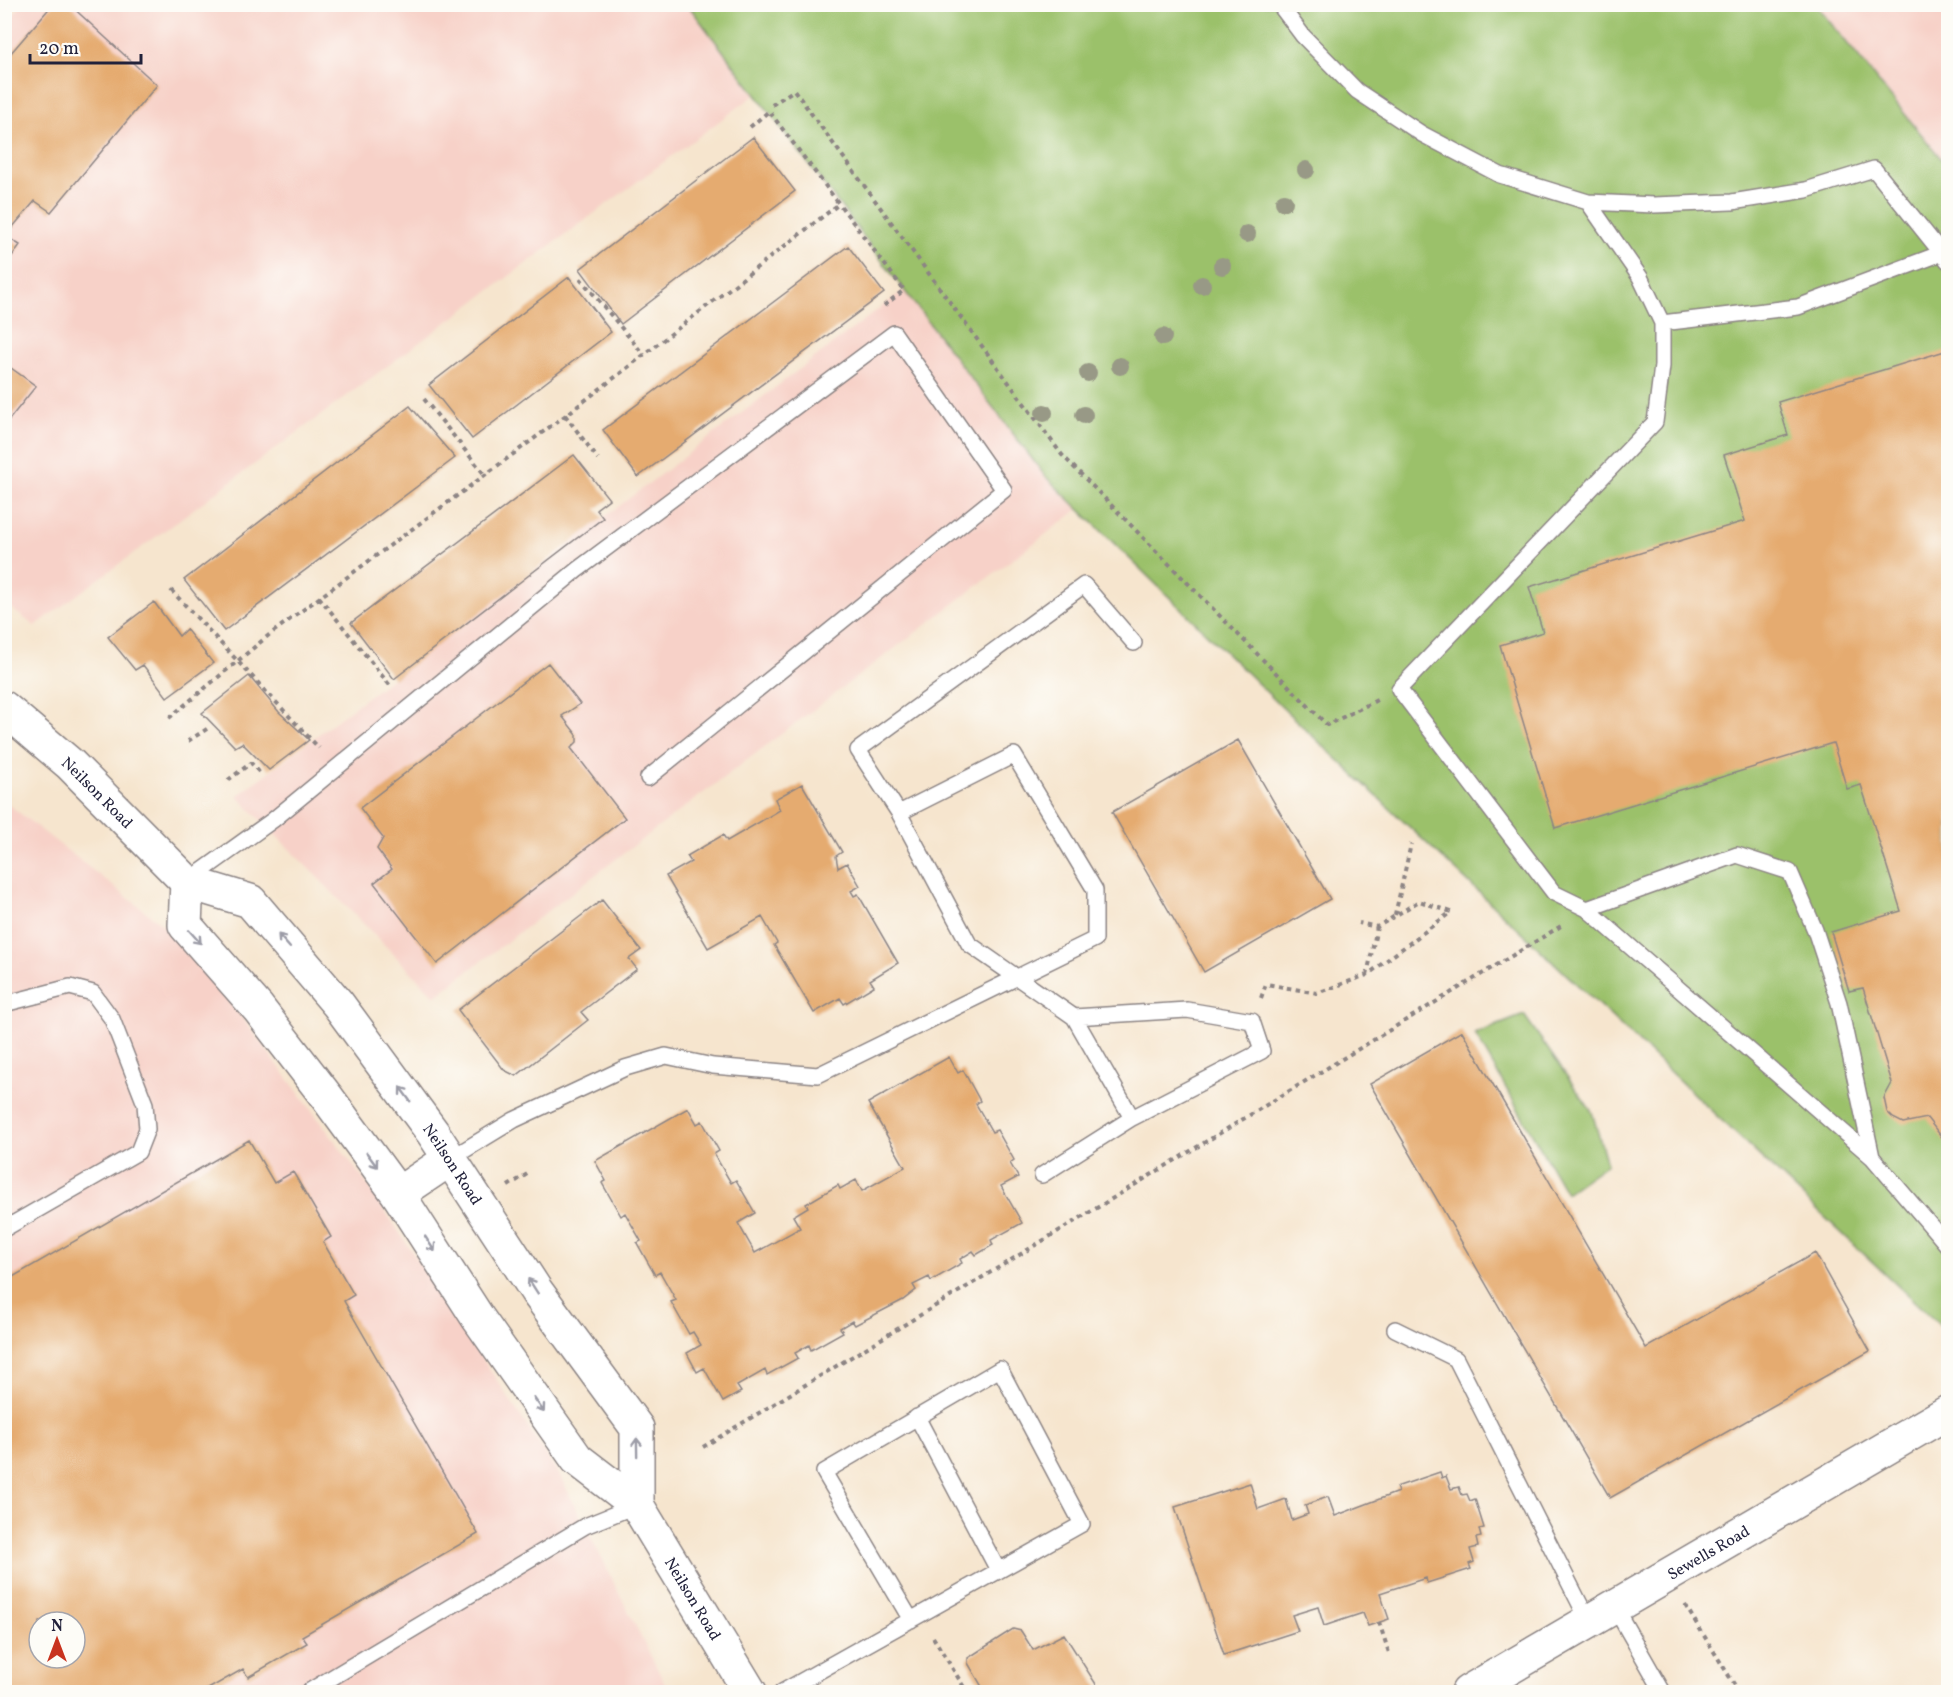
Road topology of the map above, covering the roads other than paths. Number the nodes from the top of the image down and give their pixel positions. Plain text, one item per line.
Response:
1 (1279, 4) edge
2 (1588, 202) junction
3 (1945, 257) edge
4 (1662, 323) junction
5 (1134, 643) dead end
6 (4, 708) edge
7 (648, 778) dead end
8 (899, 813) junction
9 (187, 882) junction
10 (1587, 909) junction
11 (1019, 977) junction
12 (4, 1004) edge
13 (1074, 1017) junction
14 (1132, 1118) junction
15 (1872, 1157) junction
16 (450, 1160) junction
17 (1042, 1175) dead end
18 (398, 1194) junction
19 (4, 1228) edge
20 (1948, 1246) edge
21 (1395, 1329) dead end
22 (1948, 1412) edge
23 (917, 1417) junction
24 (638, 1505) junction
25 (998, 1570) junction
26 (1602, 1614) junction
27 (916, 1617) junction
28 (308, 1692) edge
29 (750, 1692) edge
30 (782, 1692) edge
31 (1468, 1692) edge
32 (1663, 1692) edge

1 - 2 lane
2 - 3 lane
2 - 4 lane
3 - 4 lane
4 - 10 lane
5 - 8 lane
6 - 9 main road, Neilson Road
7 - 9 lane
8 - 11 lane
8 - 11 lane
16 -> 9 main road, Neilson Road
9 -> 18 main road, Neilson Road
10 - 15 lane
10 - 15 lane
11 - 13 lane
11 - 16 lane
12 - 19 lane
13 - 14 lane
13 - 14 lane
14 - 17 lane
15 - 20 lane
16 - 18 main road
24 -> 16 main road, Neilson Road
18 -> 24 main road, Neilson Road
21 - 26 lane
22 - 26 main road, Sewells Road
23 - 25 lane
23 - 25 lane
23 - 27 lane
24 - 28 lane
24 - 29 main road, Neilson Road
25 - 27 lane
26 - 31 main road, Sewells Road
26 - 32 lane
27 - 30 lane

